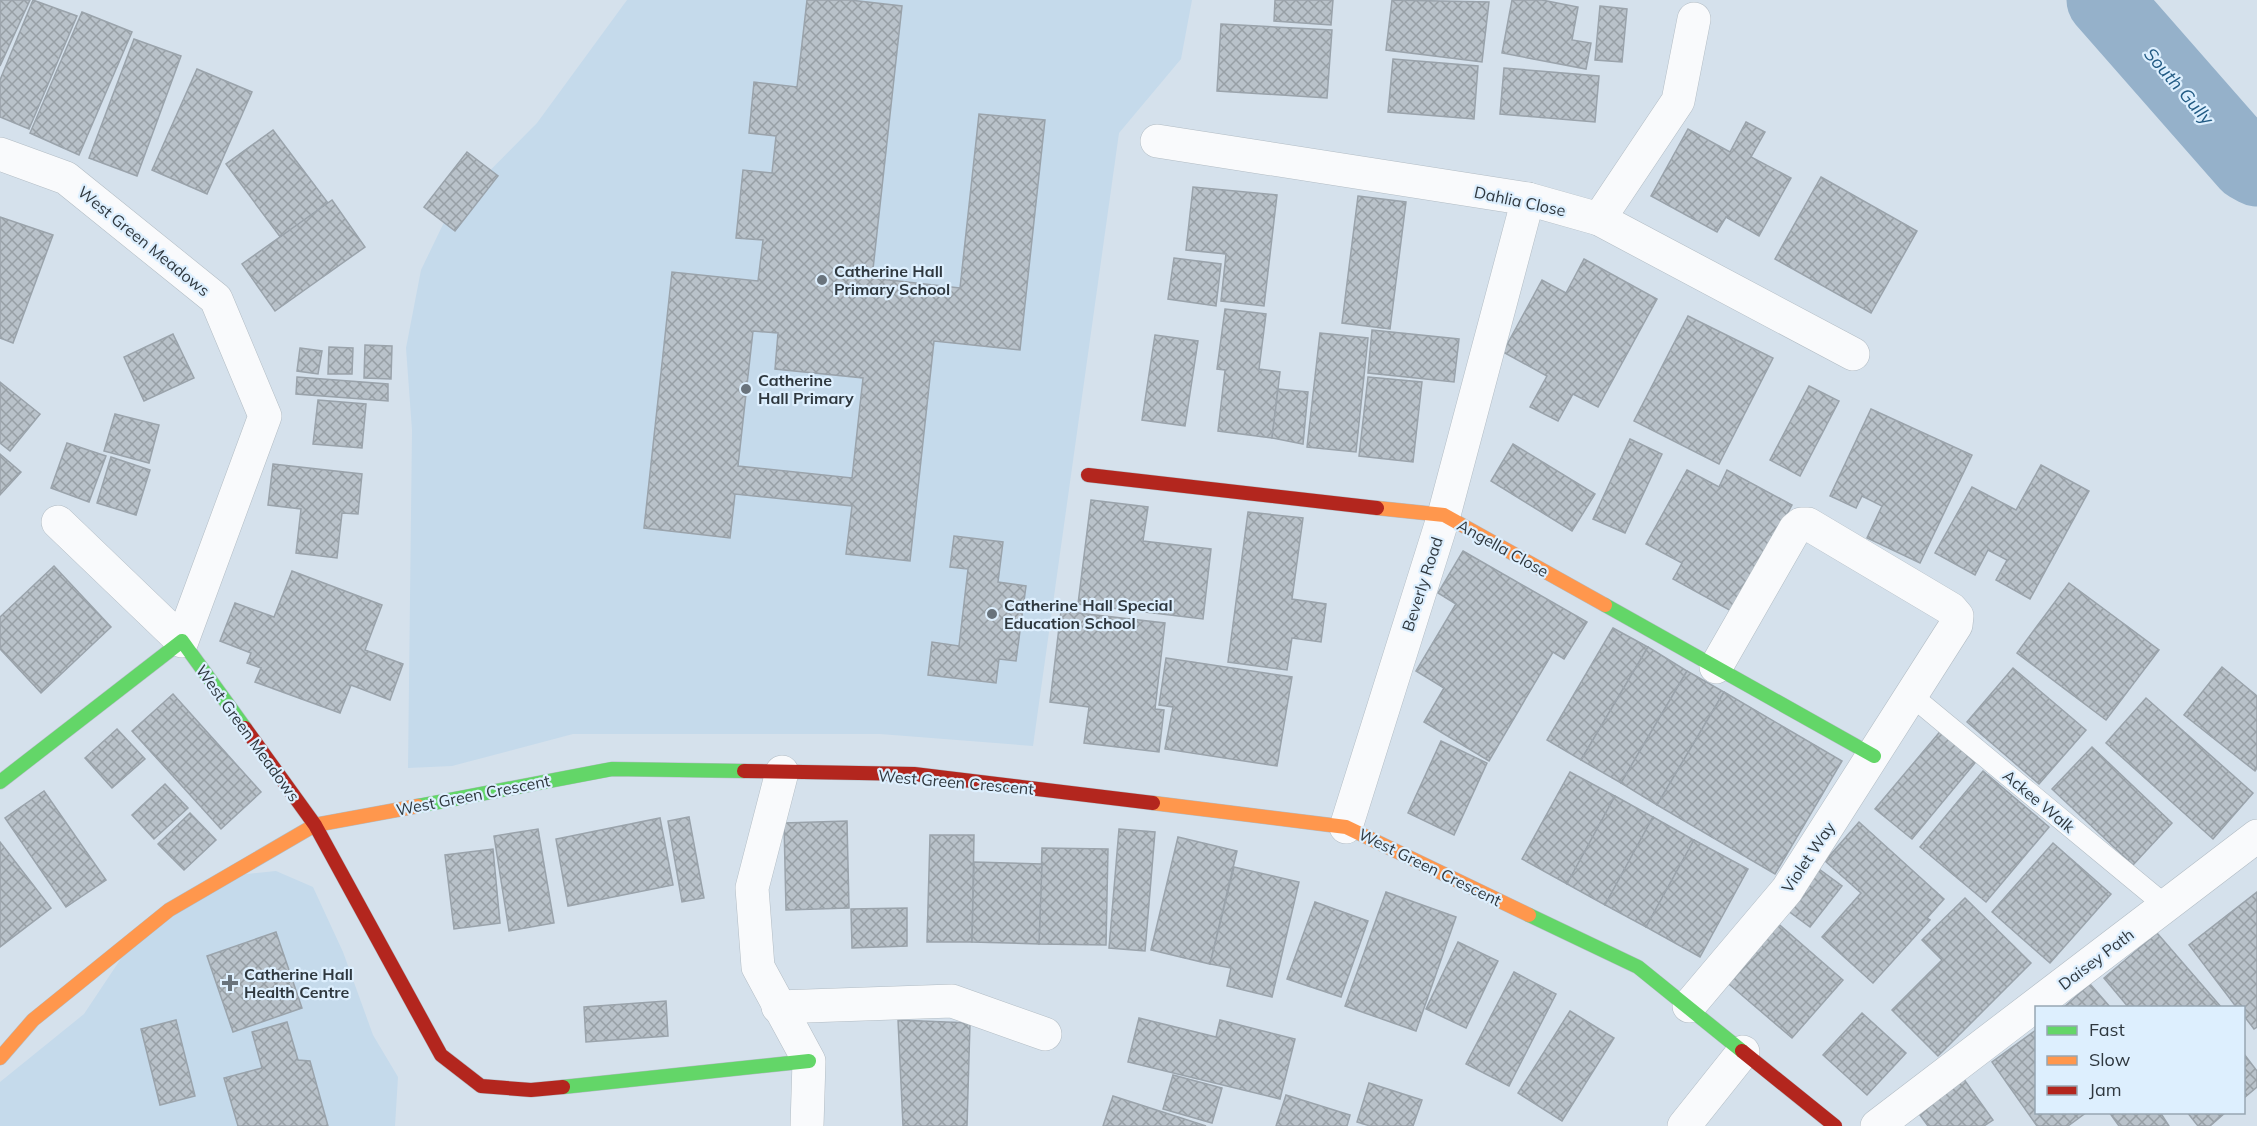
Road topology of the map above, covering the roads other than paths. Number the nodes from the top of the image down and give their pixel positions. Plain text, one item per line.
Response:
1 (1694, 19) dead end
2 (1156, 141) dead end
3 (0, 154) edge
4 (1527, 200) junction
5 (1599, 219) junction
6 (1853, 354) dead end
7 (1088, 475) dead end
8 (1444, 515) junction
9 (58, 522) dead end
10 (182, 641) junction
11 (1716, 667) junction
12 (1912, 696) junction
13 (1875, 756) junction
14 (782, 772) junction
15 (0, 782) edge
16 (315, 825) junction
17 (1346, 826) junction
18 (2257, 836) edge
19 (2166, 906) junction
20 (1689, 1006) junction
21 (778, 1007) junction
22 (1046, 1034) dead end
23 (1743, 1052) junction
24 (0, 1058) edge
25 (809, 1061) junction
26 (807, 1126) edge
27 (1684, 1126) edge
28 (1835, 1126) edge
29 (1877, 1126) edge

1 - 5 street
2 - 4 street, Dahlia Close
3 - 10 street, West Green Meadows
4 - 5 street, Dahlia Close
4 - 8 street, Beverly Road
5 - 6 street, Dahlia Close
7 - 8 street, Angella Close
8 - 11 street, Angella Close
8 - 17 street, Beverly Road
9 - 10 street, West Green Meadows
10 - 15 street
10 - 16 street, West Green Meadows
11 - 12 street, Violet Way
11 - 13 street, Angella Close
12 - 13 street, Violet Way
12 - 19 lane, Ackee Walk
13 - 20 street, Violet Way
14 - 16 street, West Green Crescent
14 - 17 street, West Green Crescent
14 - 21 street
16 - 24 street, West Green Crescent
16 - 25 street, West Green Meadows
17 - 20 street, West Green Crescent
18 - 19 street, Daisey Path
19 - 29 street, Daisey Path
20 - 23 street, West Green Crescent
21 - 22 street
21 - 25 street
23 - 27 street
23 - 28 street, West Green Crescent
25 - 26 street

